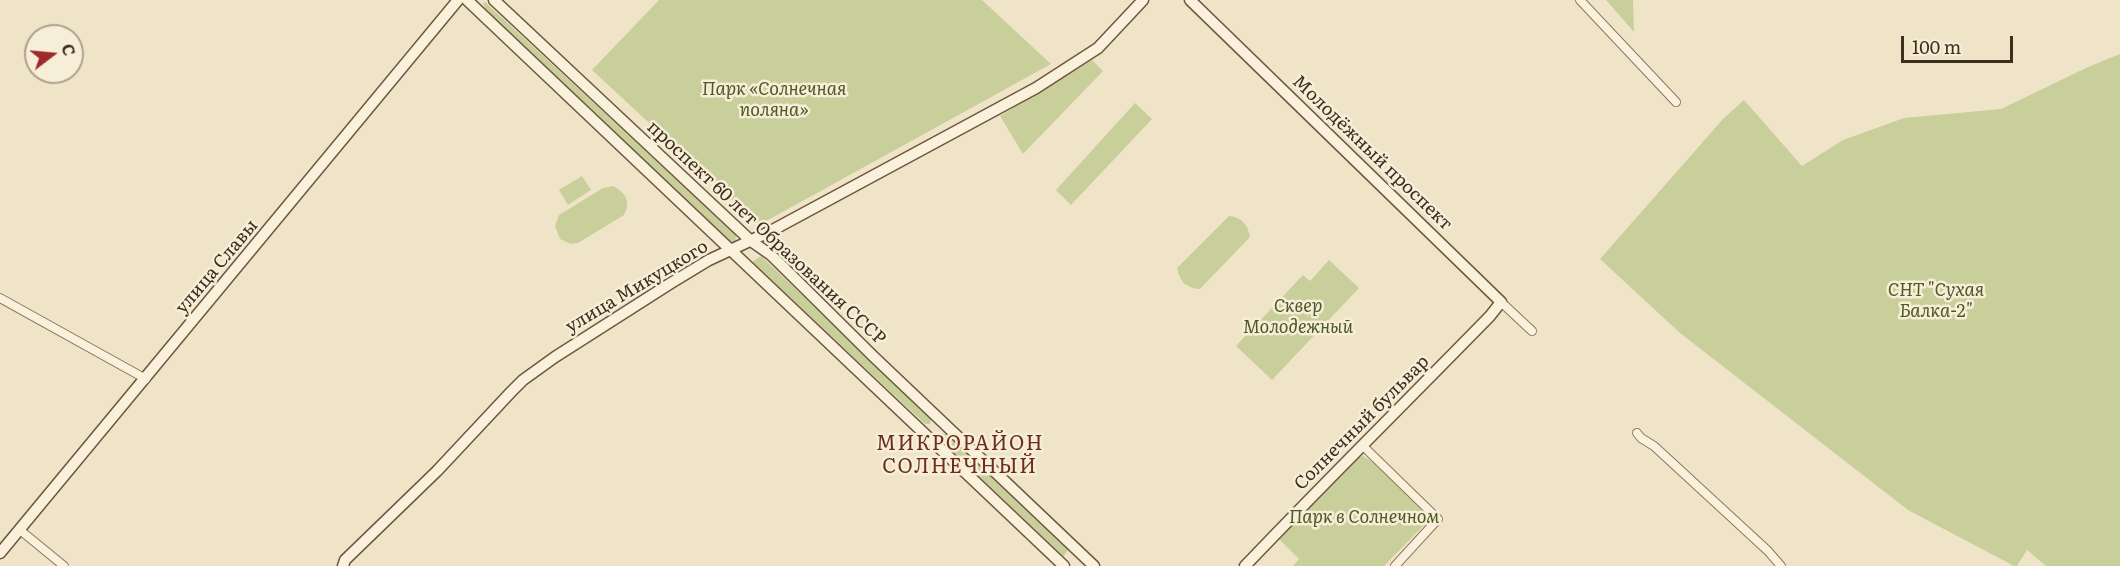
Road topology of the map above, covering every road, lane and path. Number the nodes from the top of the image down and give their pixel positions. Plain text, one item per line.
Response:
1 (458, 0) edge
2 (467, 0) edge
3 (494, 0) edge
4 (1143, 0) edge
5 (1190, 0) edge
6 (1580, 0) edge
7 (1676, 102) dead end
8 (751, 241) junction
9 (733, 250) junction
10 (0, 298) edge
11 (1501, 302) junction
12 (1532, 331) dead end
13 (146, 380) junction
14 (942, 422) junction
15 (1636, 433) dead end
16 (928, 435) junction
17 (1363, 446) junction
18 (20, 530) junction
19 (0, 553) edge
20 (64, 566) edge
21 (343, 566) edge
22 (1064, 566) edge
23 (1094, 566) edge
24 (1245, 566) edge
25 (1395, 566) edge
26 (1780, 566) edge

1 - 13 main road, улица Славы
2 - 9 main road, проспект 60 лет Образования СССР
3 - 8 main road, проспект 60 лет Образования СССР
4 - 8 main road, улица Микуцкого
5 - 11 main road, Молодёжный проспект
6 - 7 street
8 - 9 main road, улица Микуцкого
8 - 14 main road, проспект 60 лет Образования СССР
9 - 16 main road, проспект 60 лет Образования СССР
9 - 21 main road, улица Микуцкого
10 - 13 street
11 - 12 street, Молодёжный проспект
11 - 17 main road, Солнечный бульвар
13 - 18 main road, улица Славы
14 - 16 main road
14 - 23 main road, проспект 60 лет Образования СССР
15 - 26 street
16 - 22 main road, проспект 60 лет Образования СССР
17 - 24 main road, Солнечный бульвар
17 - 25 street
18 - 19 main road, улица Славы
18 - 20 street

